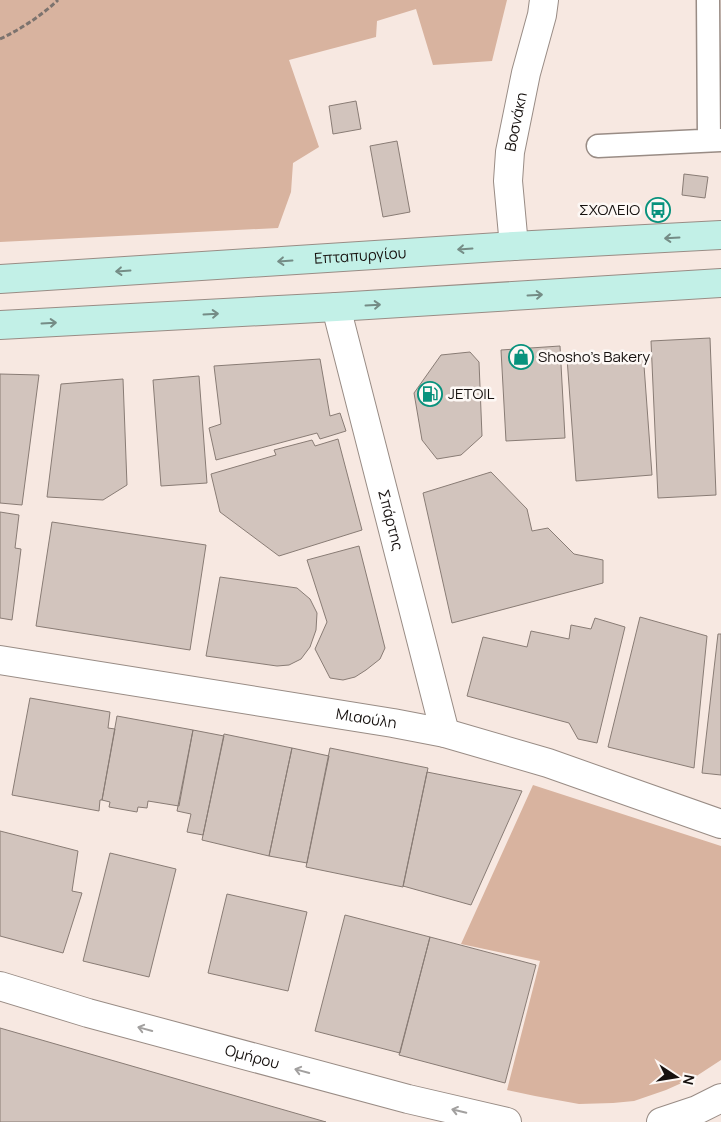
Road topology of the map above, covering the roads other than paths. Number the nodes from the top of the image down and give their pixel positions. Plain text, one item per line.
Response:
1 (544, 0) edge
2 (708, 0) edge
3 (715, 140) edge
4 (598, 146) dead end
5 (721, 235) edge
6 (514, 246) junction
7 (0, 279) edge
8 (721, 283) edge
9 (336, 307) junction
10 (0, 325) edge
11 (0, 660) edge
12 (445, 734) junction
13 (721, 824) edge
14 (0, 986) edge
15 (721, 1098) edge
16 (501, 1121) edge
17 (662, 1122) edge

1 - 6 street, Βοσνάκη
2 - 3 lane
3 - 4 lane
5 -> 6 main road, Επταπυργίου
6 -> 7 main road, Επταπυργίου
9 -> 8 main road
10 -> 9 main road
9 - 12 street, Σπάρτης
11 - 12 street, Μιαούλη
12 - 13 street, Μιαούλη
16 -> 14 street, Ομήρου
15 - 17 street

